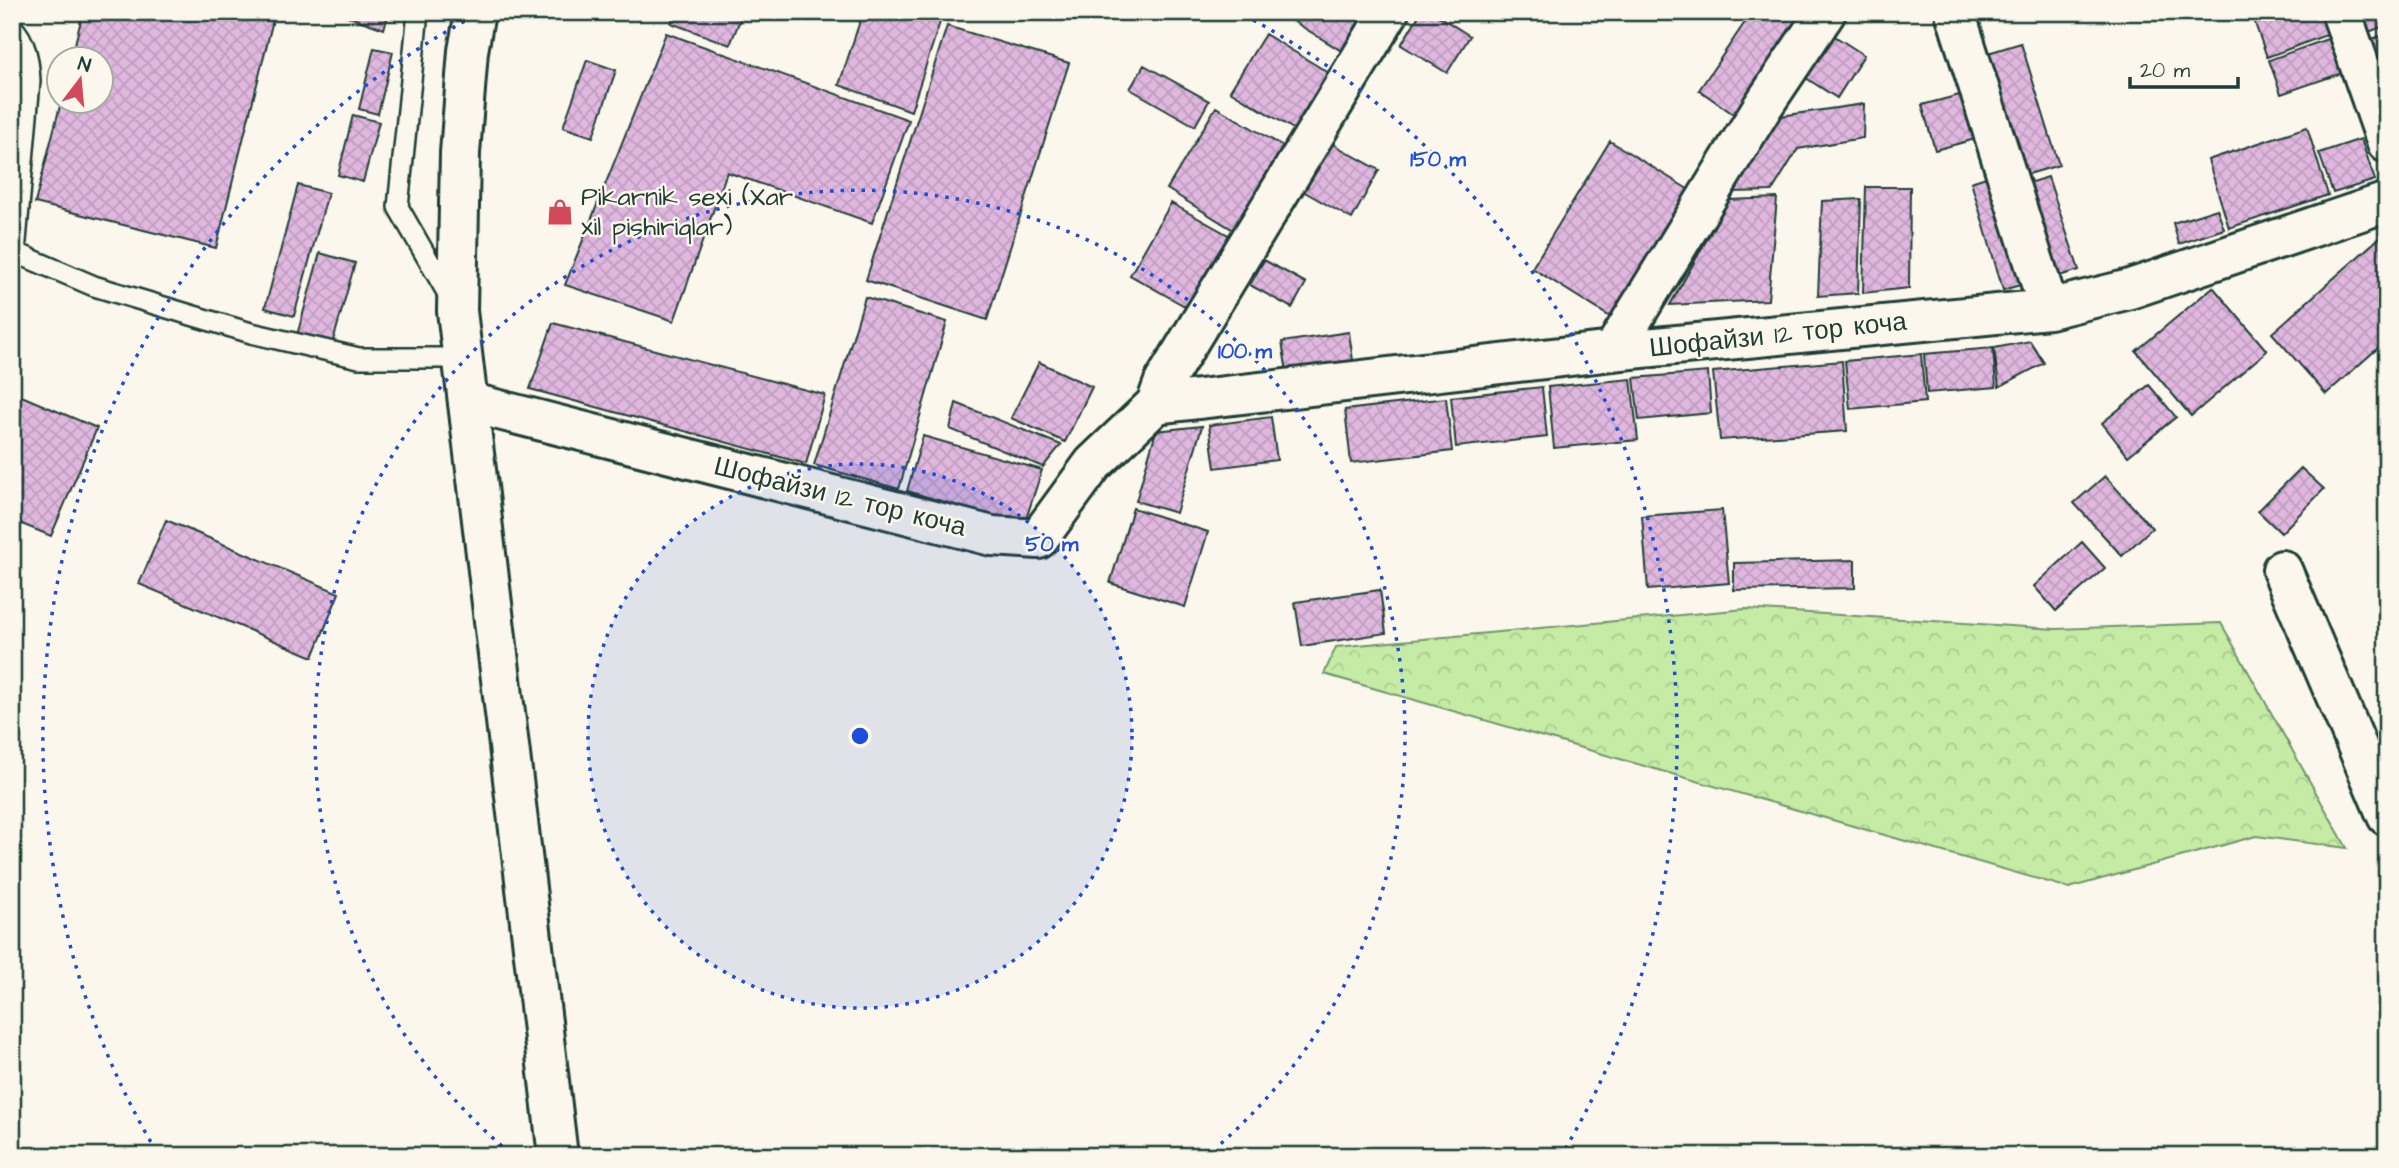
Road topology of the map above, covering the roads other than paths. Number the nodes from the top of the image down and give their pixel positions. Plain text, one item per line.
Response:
1 (418, 12) edge
2 (475, 12) edge
3 (1388, 12) edge
4 (1826, 12) edge
5 (1955, 12) edge
6 (2341, 12) edge
7 (12, 27) edge
8 (2387, 143) edge
9 (2387, 202) edge
10 (13, 252) edge
11 (2049, 309) junction
12 (457, 311) junction
13 (1613, 351) junction
14 (463, 358) junction
15 (468, 402) junction
16 (1156, 404) junction
17 (2282, 570) dead end
18 (2386, 814) edge
19 (558, 1156) edge

1 - 12 lane
2 - 12 street
3 - 16 street, Шофайзи 12 тор коча
4 - 13 street
5 - 11 street
6 - 8 street
7 - 10 lane
9 - 11 street, Шофайзи 12 тор коча
10 - 14 lane
11 - 13 street, Шофайзи 12 тор коча
12 - 14 street
13 - 16 street, Шофайзи 12 тор коча
14 - 15 street
15 - 16 street, Шофайзи 12 тор коча
15 - 19 street
17 - 18 street

